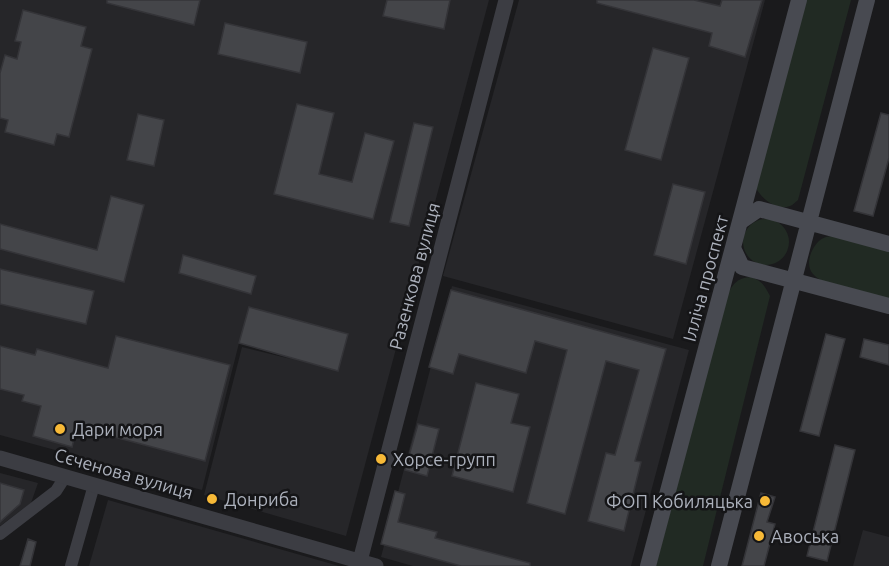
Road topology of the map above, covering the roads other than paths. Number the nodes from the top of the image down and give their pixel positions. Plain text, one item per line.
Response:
1 (506, 0) edge
2 (799, 0) edge
3 (867, 0) edge
4 (740, 222) junction
5 (808, 222) junction
6 (889, 244) edge
7 (733, 248) junction
8 (793, 280) junction
9 (889, 306) edge
10 (0, 458) edge
11 (65, 477) junction
12 (94, 485) junction
13 (0, 534) edge
14 (360, 561) junction
15 (70, 566) edge
16 (376, 566) edge
17 (648, 566) edge
18 (719, 566) edge

1 - 14 street, Разенкова вулиця
2 - 4 main road, Ілліча проспект
3 - 5 main road
4 - 5 main road
4 - 7 main road, Ілліча проспект
5 - 6 main road
5 - 8 main road
7 - 8 main road
7 - 17 main road, Ілліча проспект
8 - 9 main road
8 - 18 main road
10 - 11 street, Сєченова вулиця
11 - 12 street, Сєченова вулиця
11 - 13 street
12 - 14 street, Сєченова вулиця
12 - 15 street
14 - 16 street, Сєченова вулиця

